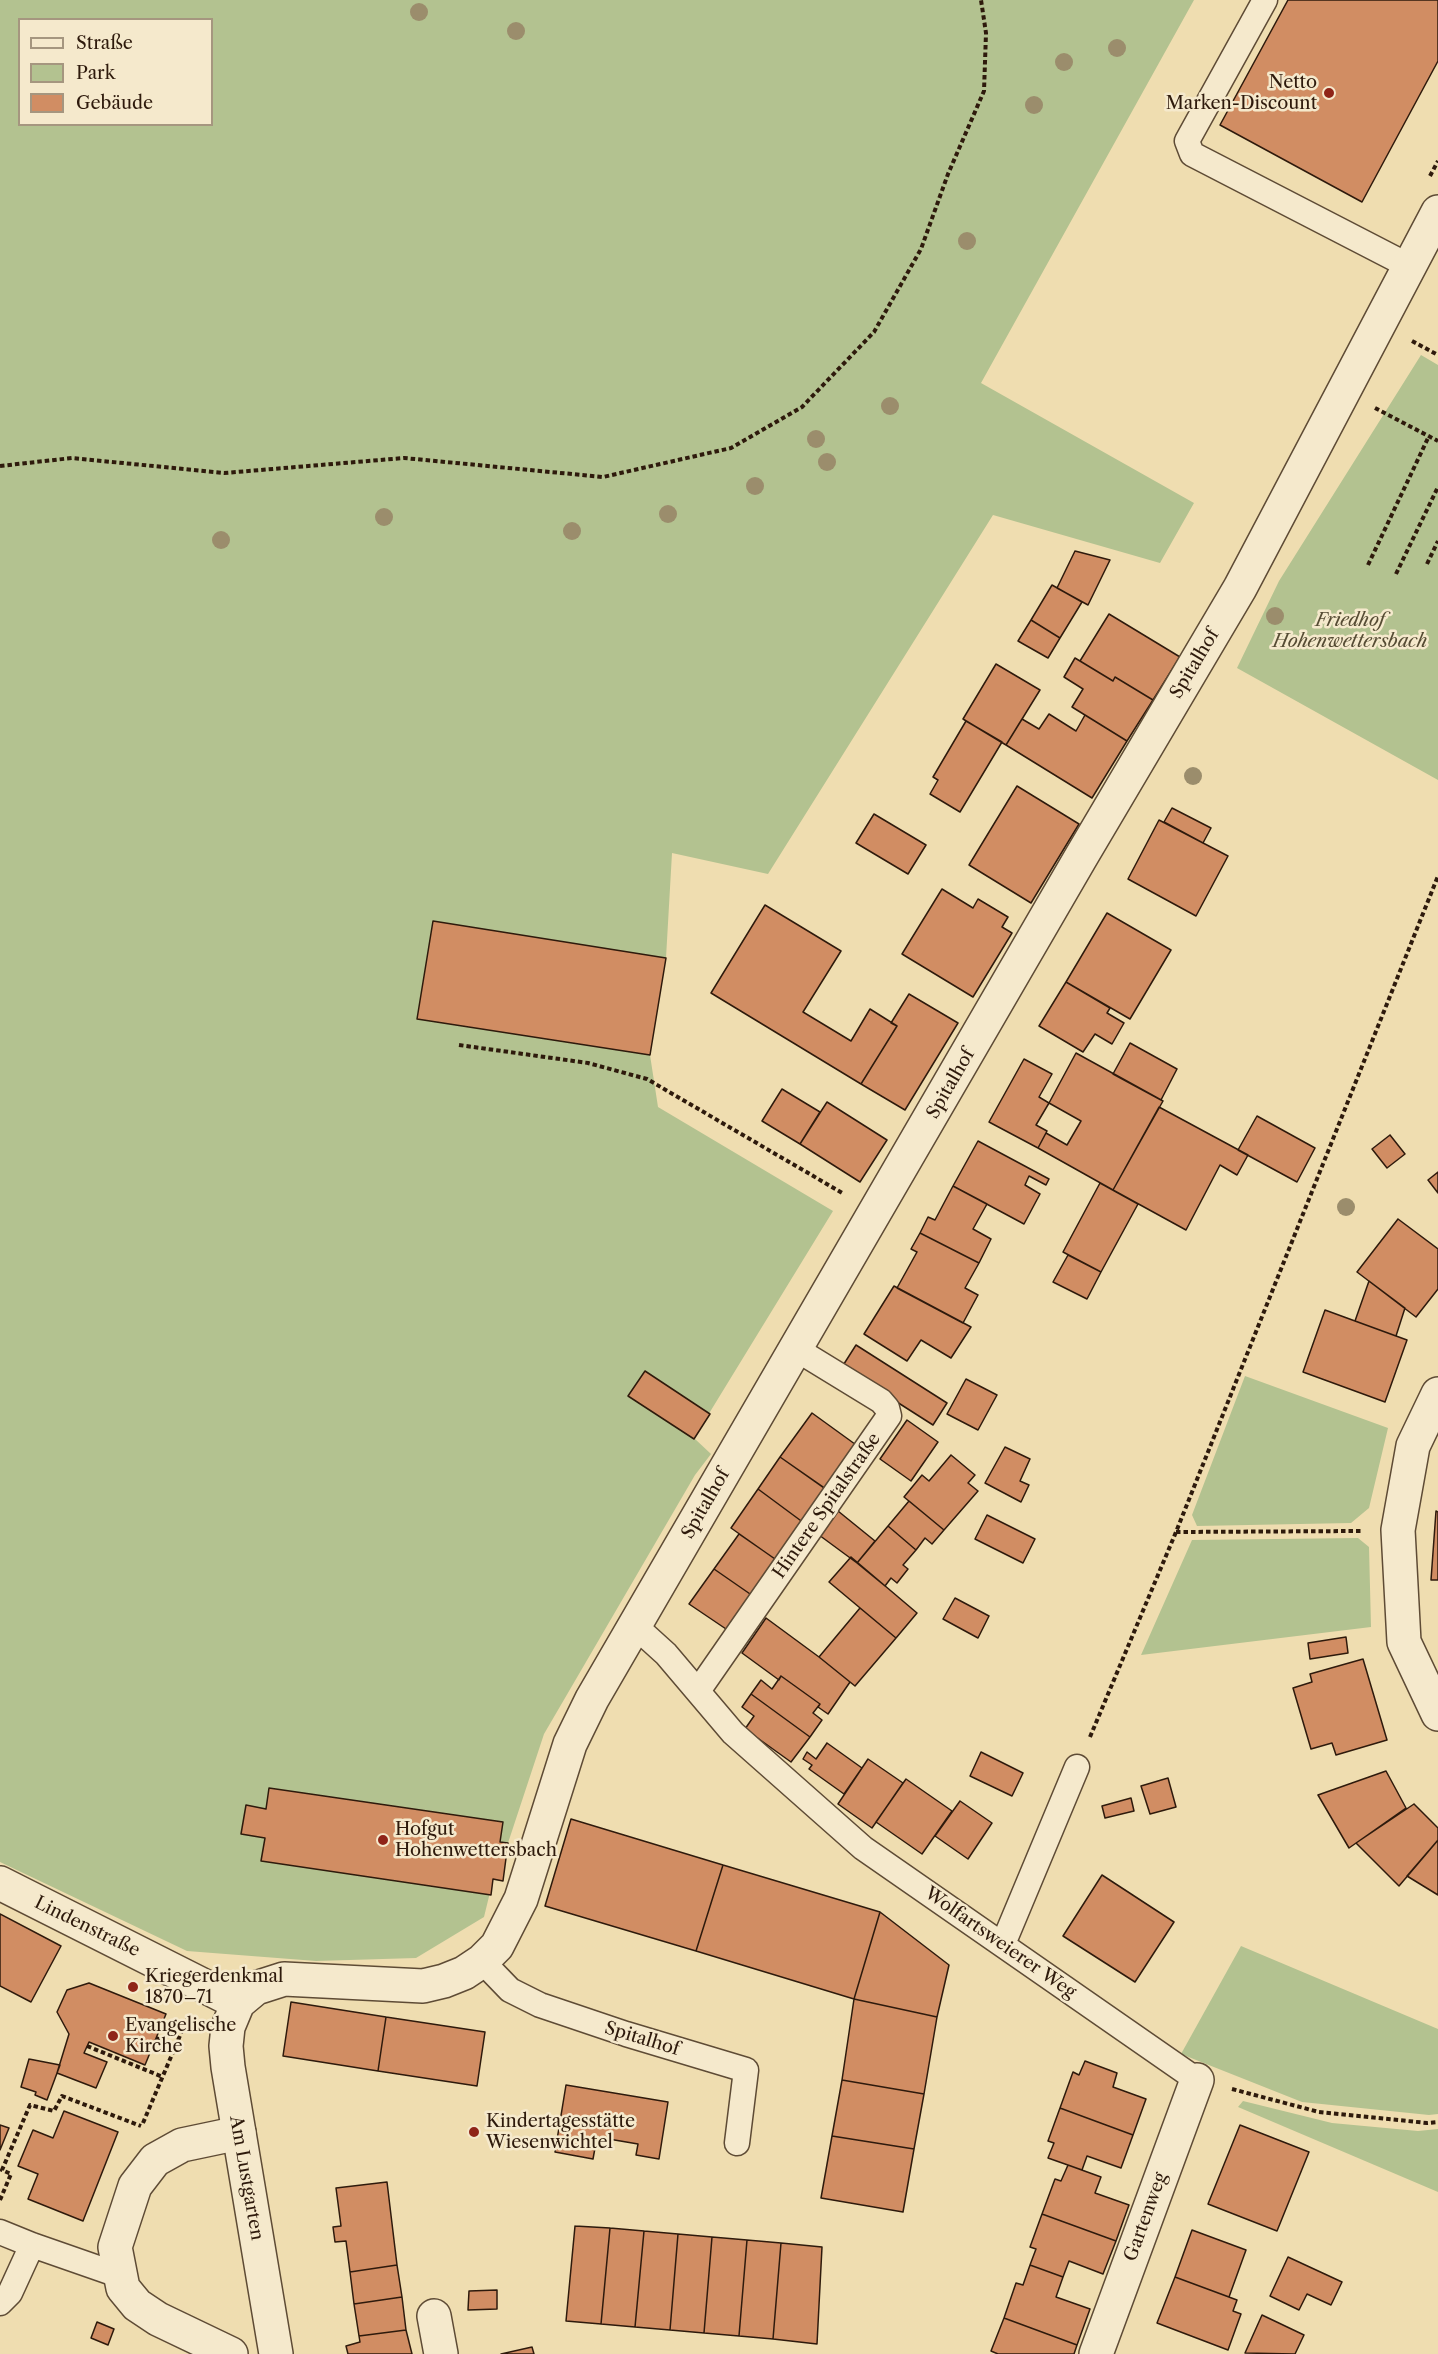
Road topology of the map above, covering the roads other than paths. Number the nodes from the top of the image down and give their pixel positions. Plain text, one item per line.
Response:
1 (1265, 0) edge
2 (1438, 212) edge
3 (1409, 266) junction
4 (796, 1349) junction
5 (1438, 1394) edge
6 (634, 1625) junction
7 (698, 1691) junction
8 (1438, 1714) edge
9 (1077, 1767) road end
10 (0, 1883) edge
11 (1003, 1944) junction
12 (482, 1961) junction
13 (238, 2003) junction
14 (1197, 2080) joint
15 (239, 2133) junction
16 (737, 2143) dead end
17 (0, 2232) edge
18 (32, 2245) junction
19 (121, 2276) junction
20 (0, 2303) edge
21 (434, 2316) dead end
22 (231, 2354) edge
23 (276, 2354) edge
24 (441, 2354) edge
25 (1096, 2354) edge

1 - 3 lane
2 - 3 street, Spitalhof
3 - 4 street, Spitalhof
4 - 6 street, Spitalhof
4 - 7 lane, Hintere Spitalstraße
5 - 8 street
6 - 7 lane, Wolfartsweierer Weg
6 - 12 street, Spitalhof
7 - 11 lane, Wolfartsweierer Weg
9 - 11 lane
10 - 13 street, Lindenstraße
11 - 14 lane, Wolfartsweierer Weg
12 - 13 street, Spitalhof
12 - 16 lane, Spitalhof
13 - 15 street, Am Lustgarten
14 - 25 street, Gartenweg
15 - 19 street
15 - 23 street, Am Lustgarten
17 - 18 lane
18 - 19 lane
18 - 20 lane
19 - 22 street
21 - 24 street

